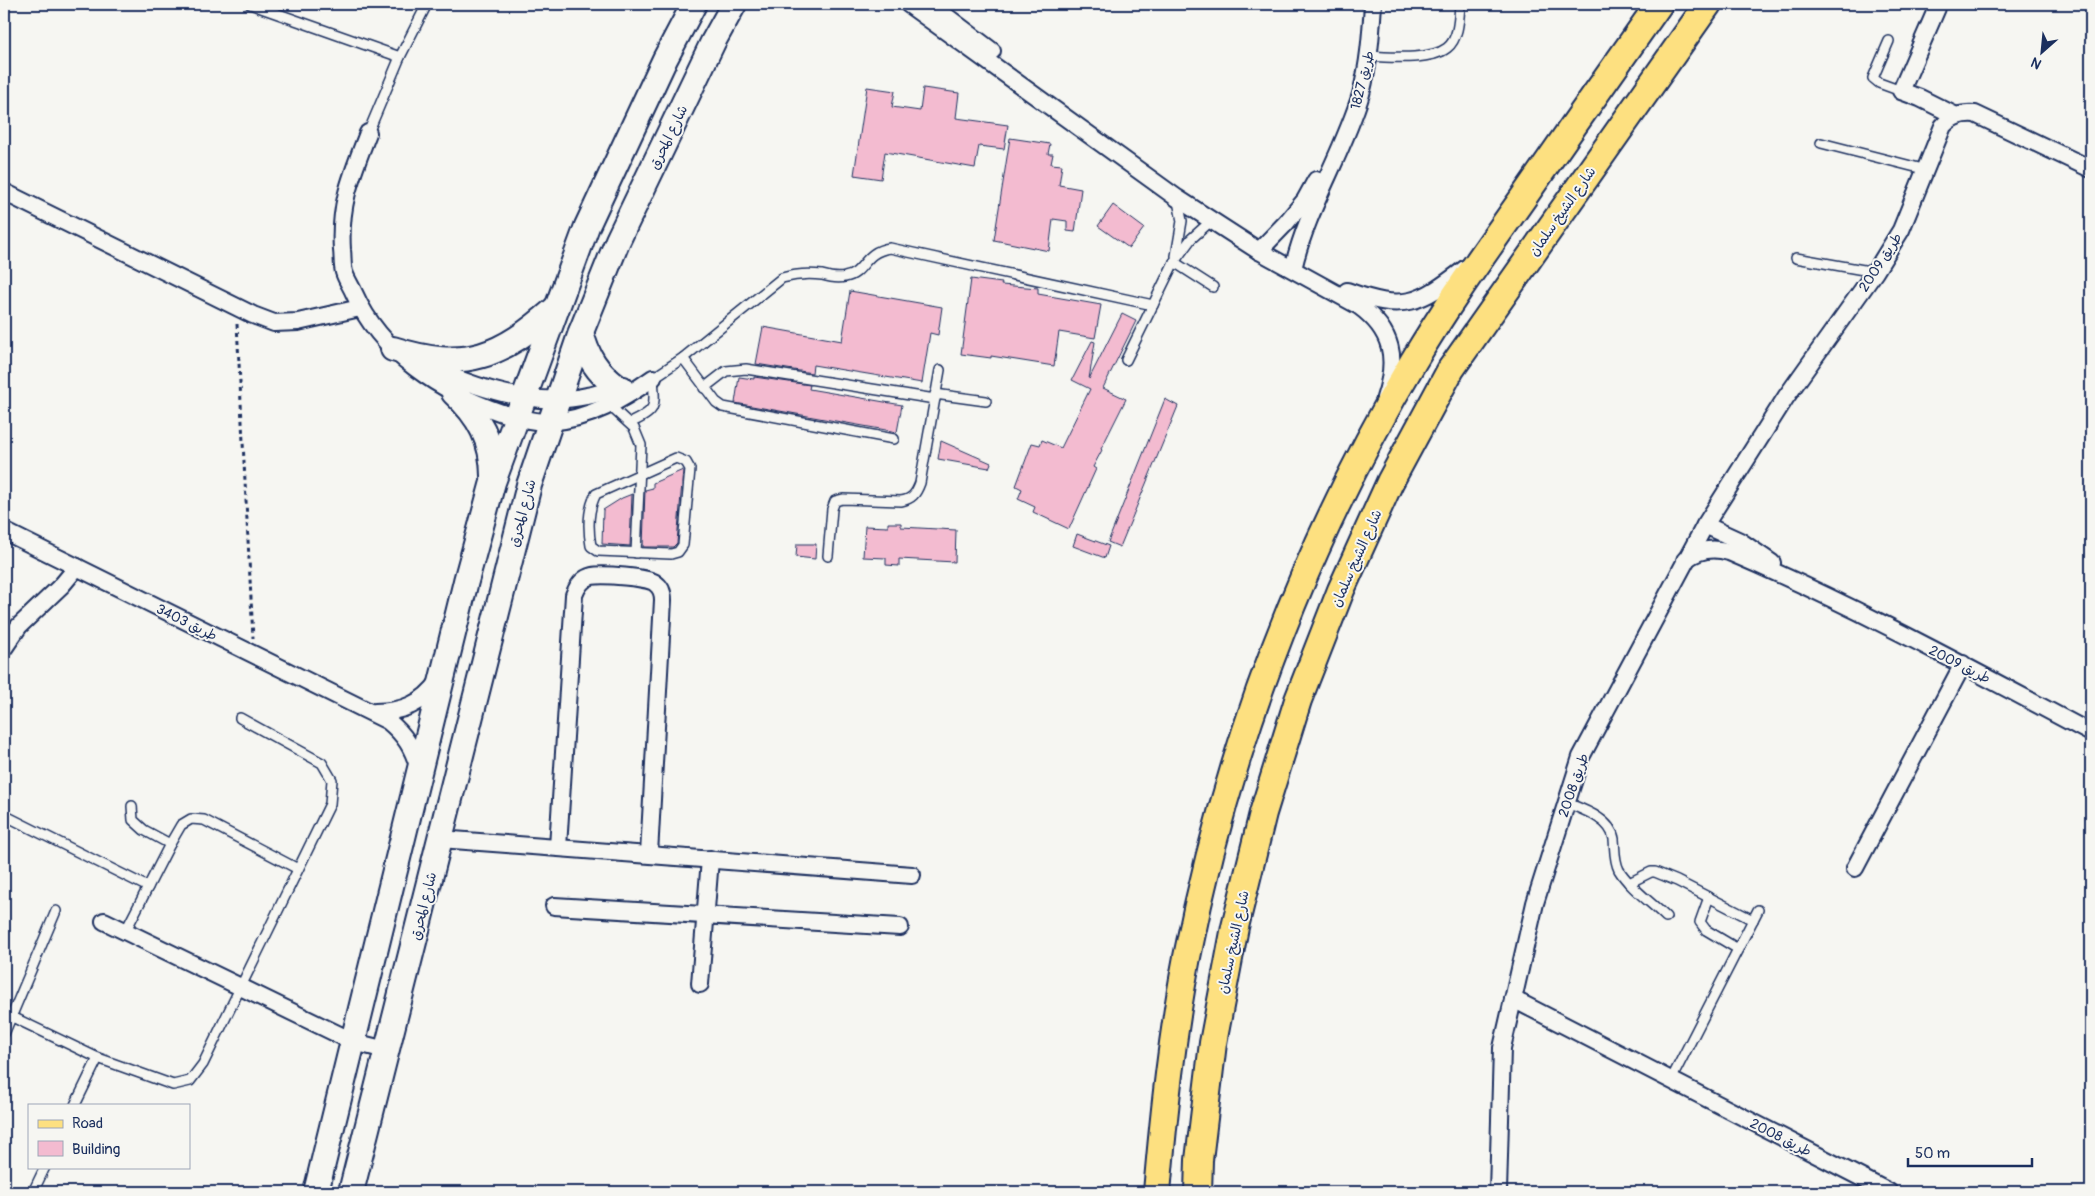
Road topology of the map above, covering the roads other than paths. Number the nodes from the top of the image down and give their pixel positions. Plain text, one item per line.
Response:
1 (250, 4) edge
2 (427, 4) edge
3 (694, 4) edge
4 (734, 4) edge
5 (742, 4) edge
6 (908, 4) edge
7 (930, 4) edge
8 (1373, 4) edge
9 (1460, 4) edge
10 (1659, 4) edge
11 (1708, 4) edge
12 (1937, 8) dead end
13 (1889, 41) dead end
14 (713, 42) junction
15 (1370, 56) junction
16 (400, 57) junction
17 (1901, 91) junction
18 (1956, 116) junction
19 (368, 133) joint
20 (1821, 143) dead end
21 (1337, 152) junction
22 (2091, 169) edge
23 (1926, 170) junction
24 (4, 192) edge
25 (1177, 198) junction
26 (1211, 220) junction
27 (1261, 248) junction
28 (1482, 256) junction
29 (1796, 258) dead end
30 (1174, 262) junction
31 (1294, 266) junction
32 (1875, 272) junction
33 (1214, 286) dead end
34 (1154, 305) junction
35 (557, 307) junction
36 (360, 308) junction
37 (581, 332) junction
38 (393, 349) junction
39 (683, 358) junction
40 (1126, 360) dead end
41 (940, 370) dead end
42 (653, 378) junction
43 (704, 388) junction
44 (454, 393) junction
45 (935, 396) junction
46 (613, 397) junction
47 (556, 400) junction
48 (986, 401) dead end
49 (521, 407) junction
50 (549, 423) junction
51 (630, 423) junction
52 (1371, 436) junction
53 (894, 440) dead end
54 (640, 474) junction
55 (493, 482) junction
56 (1705, 525) junction
57 (4, 531) edge
58 (636, 553) junction
59 (828, 556) dead end
60 (1686, 560) junction
61 (77, 567) junction
62 (1801, 583) junction
63 (4, 648) edge
64 (1962, 664) junction
65 (444, 674) junction
66 (370, 712) junction
67 (240, 718) dead end
68 (2091, 733) edge
69 (420, 770) junction
70 (414, 798) junction
71 (1567, 803) junction
72 (132, 806) dead end
73 (4, 815) edge
74 (440, 839) junction
75 (170, 844) junction
76 (558, 847) junction
77 (649, 854) junction
78 (710, 859) junction
79 (1856, 868) dead end
80 (298, 869) junction
81 (912, 874) dead end
82 (1629, 883) junction
83 (148, 888) junction
84 (1709, 897) junction
85 (554, 906) dead end
86 (1758, 910) dead end
87 (56, 911) dead end
88 (705, 915) junction
89 (1666, 917) dead end
90 (1753, 920) junction
91 (104, 921) dead end
92 (900, 927) dead end
93 (126, 932) junction
94 (1738, 949) junction
95 (700, 984) dead end
96 (240, 987) junction
97 (1513, 999) junction
98 (8, 1015) edge
99 (4, 1034) edge
100 (354, 1042) junction
101 (386, 1050) junction
102 (98, 1058) junction
103 (1671, 1080) junction
104 (75, 1104) edge
105 (45, 1168) edge
106 (33, 1192) edge
107 (316, 1192) edge
108 (351, 1192) edge
109 (1157, 1192) edge
110 (1198, 1192) edge
111 (1498, 1192) edge
112 (1889, 1192) edge

1 - 16 lane
2 - 16 lane
3 - 35 main road
4 - 14 main road, شارع المحرق
5 - 14 street
6 - 25 street
7 - 27 street
8 - 15 street, طريق 1827
9 - 15 lane
10 - 28 main road
11 - 110 main road, شارع الشيخ سلمان
12 - 17 street
13 - 17 lane
14 - 37 main road, شارع المحرق
15 - 21 street, طريق 1827
16 - 19 lane
17 - 18 street
18 - 22 street
18 - 23 street, طريق 2009
19 - 36 street
20 - 23 lane
21 - 27 street, طريق 1827
21 - 31 street, طريق 1827
23 - 32 street, طريق 2009
24 - 36 street
25 - 26 street
25 - 30 lane
26 - 27 street
26 - 30 lane
27 - 31 street
28 - 31 street
28 - 52 main road
29 - 32 lane
30 - 33 lane
30 - 34 lane
31 - 52 street
32 - 56 street, طريق 2009
34 - 39 lane
34 - 40 lane
35 - 38 main road
35 - 49 main road
36 - 38 street
37 - 46 main road
37 - 47 main road, شارع المحرق
38 - 44 street
38 - 49 street
39 - 42 lane
39 - 43 lane
41 - 45 lane
42 - 46 street
42 - 51 lane
43 - 45 lane
43 - 53 lane
44 - 49 street
44 - 55 main road
45 - 48 lane
45 - 59 lane
46 - 47 street
46 - 50 street
46 - 51 lane
47 - 49 street
47 - 50 main road, شارع المحرق
49 - 50 street
49 - 55 main road
50 - 74 main road, شارع المحرق
51 - 54 lane
52 - 109 main road
54 - 58 lane
54 - 58 lane
54 - 58 lane
55 - 65 main road
56 - 60 street, طريق 2009
56 - 62 street, طريق 2009
57 - 61 street, طريق 3403
60 - 62 street, طريق 2009
60 - 71 street, طريق 2008
61 - 63 street
61 - 66 street, طريق 3403
62 - 64 street, طريق 2009
64 - 68 street, طريق 2009
64 - 79 street
65 - 66 street
65 - 69 main road
66 - 69 street, طريق 3403
67 - 80 lane
69 - 70 main road
70 - 74 main road
70 - 100 main road
71 - 82 lane
71 - 97 street, طريق 2008
72 - 75 lane
73 - 83 lane
74 - 76 street
74 - 101 main road, شارع المحرق
75 - 80 lane
75 - 83 lane
76 - 77 street
76 - 77 street
77 - 78 street
78 - 81 street
78 - 88 street
80 - 96 lane
82 - 84 lane
82 - 89 lane
83 - 93 lane
84 - 90 lane
84 - 94 lane
85 - 88 street
86 - 90 lane
87 - 98 lane
88 - 92 street
88 - 95 street
90 - 94 lane
91 - 93 street
93 - 96 street
94 - 103 lane
96 - 100 street
96 - 102 lane
97 - 103 street, طريق 2008
97 - 111 street, طريق 2008
98 - 99 lane
98 - 102 lane
100 - 101 street
100 - 107 main road
101 - 108 main road, شارع المحرق
102 - 104 lane
103 - 112 street, طريق 2008
105 - 106 lane

